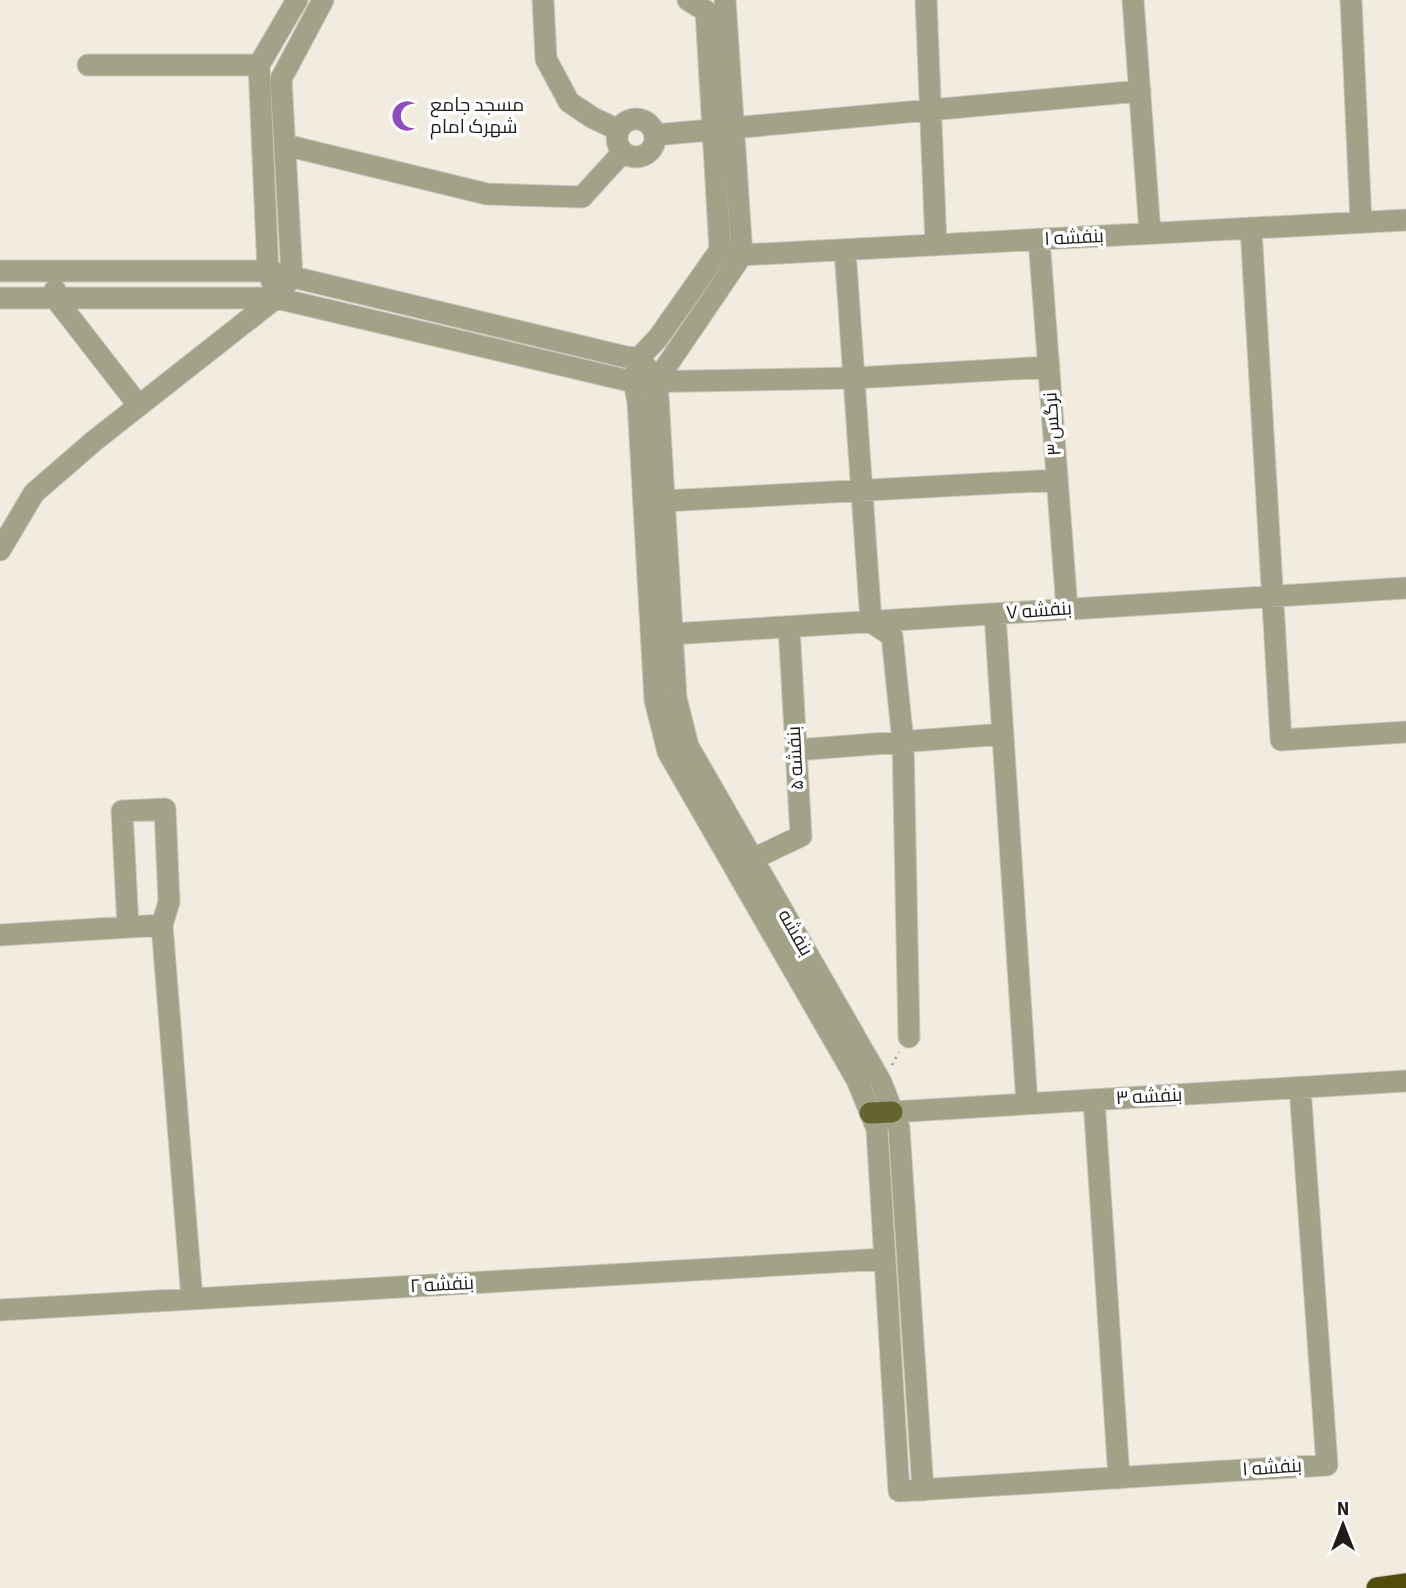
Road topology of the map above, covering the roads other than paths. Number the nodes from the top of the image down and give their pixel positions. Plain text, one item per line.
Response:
1 (297, 0) edge
2 (323, 0) edge
3 (543, 0) edge
4 (726, 0) edge
5 (731, 0) edge
6 (926, 0) edge
7 (1133, 0) edge
8 (1351, 0) edge
9 (697, 5) edge
10 (88, 65) dead end
11 (259, 65) junction
12 (1140, 91) junction
13 (930, 110) junction
14 (723, 128) junction
15 (619, 130) junction
16 (655, 135) junction
17 (285, 145) junction
18 (623, 152) junction
19 (1406, 220) edge
20 (1362, 222) junction
21 (1251, 228) junction
22 (1150, 233) junction
23 (1039, 239) junction
24 (936, 245) junction
25 (720, 250) junction
26 (845, 250) junction
27 (742, 255) junction
28 (0, 271) edge
29 (53, 271) junction
30 (268, 271) junction
31 (292, 276) junction
32 (0, 298) edge
33 (55, 298) junction
34 (276, 298) junction
35 (468, 319) junction
36 (463, 342) junction
37 (639, 358) junction
38 (1049, 367) junction
39 (854, 378) junction
40 (657, 380) junction
41 (634, 382) junction
42 (139, 406) junction
43 (1057, 480) junction
44 (862, 489) junction
45 (664, 501) junction
46 (0, 550) edge
47 (1406, 588) edge
48 (1272, 596) junction
49 (1067, 609) junction
50 (995, 614) junction
51 (871, 622) junction
52 (789, 627) junction
53 (672, 634) junction
54 (1406, 732) edge
55 (1003, 734) junction
56 (903, 742) junction
57 (796, 750) junction
58 (753, 859) junction
59 (162, 925) junction
60 (128, 927) junction
61 (0, 935) edge
62 (909, 1037) road end
63 (1406, 1082) edge
64 (1300, 1088) junction
65 (1094, 1100) junction
66 (1027, 1104) junction
67 (892, 1112) junction
68 (870, 1113) junction
69 (885, 1259) junction
70 (192, 1299) junction
71 (0, 1310) edge
72 (1119, 1478) junction
73 (923, 1490) junction
74 (899, 1491) joint
75 (1406, 1584) edge
76 (1377, 1588) edge

1 - 11 street
2 - 17 street
3 - 15 street
4 - 5 street
4 - 9 street
4 - 14 street
6 - 13 street
7 - 12 street
8 - 20 street
9 - 14 street
10 - 11 street
11 - 30 street
12 - 13 street
12 - 22 street
13 - 14 street
13 - 24 street
14 - 16 street
14 - 25 street
14 - 27 street
15 - 16 street
15 - 18 street
16 - 18 street
17 - 18 street
17 - 31 street
19 - 20 street, بنفشه ۱
20 - 21 street, بنفشه ۱
21 - 22 street, بنفشه ۱
21 - 48 street
22 - 23 street, بنفشه ۱
23 - 24 street, بنفشه ۱
23 - 38 street, نرگس ۳
24 - 26 street, بنفشه ۱
25 - 27 street, بنفشه ۱
25 - 37 street
26 - 27 street, بنفشه ۱
26 - 39 street
27 - 40 street
28 - 29 street
29 - 30 street
29 - 33 street
30 - 31 street
30 - 34 street
31 - 34 street
31 - 35 street
32 - 33 street
33 - 34 street
33 - 42 street
34 - 36 street
34 - 42 street
35 - 36 street
35 - 37 street
36 - 41 street
37 - 40 street
37 - 41 street, بنفشه
38 - 39 street
38 - 43 street, نرگس ۳
39 - 40 street
39 - 44 street
40 - 41 street
40 - 45 street, بنفشه
41 - 68 street, بنفشه
42 - 46 street
43 - 44 street
43 - 49 street, نرگس ۳
44 - 45 street
44 - 51 street
45 - 53 street, بنفشه
47 - 48 street, بنفشه ۷
48 - 49 street, بنفشه ۷
48 - 54 street
49 - 50 street, بنفشه ۷
50 - 51 street, بنفشه ۷
50 - 55 street
51 - 52 street, بنفشه ۷
51 - 56 street
52 - 53 street, بنفشه ۷
52 - 57 street, بنفشه ۵
53 - 58 street, بنفشه
55 - 56 street
55 - 66 street
56 - 57 street
56 - 62 street
57 - 58 street, بنفشه ۵
58 - 67 street, بنفشه
59 - 60 street
59 - 60 street
59 - 70 street
60 - 61 street
63 - 64 street, بنفشه ۳
64 - 65 street, بنفشه ۳
64 - 72 street, بنفشه ۱
65 - 66 street, بنفشه ۳
65 - 72 street
66 - 67 street, بنفشه ۳
67 - 68 main road
67 - 73 street, بنفشه
68 - 69 street, بنفشه
69 - 70 street, بنفشه ۲
69 - 74 street, بنفشه
70 - 71 street, بنفشه ۲
72 - 73 street, بنفشه ۱
73 - 74 street, بنفشه ۱
75 - 76 highway

